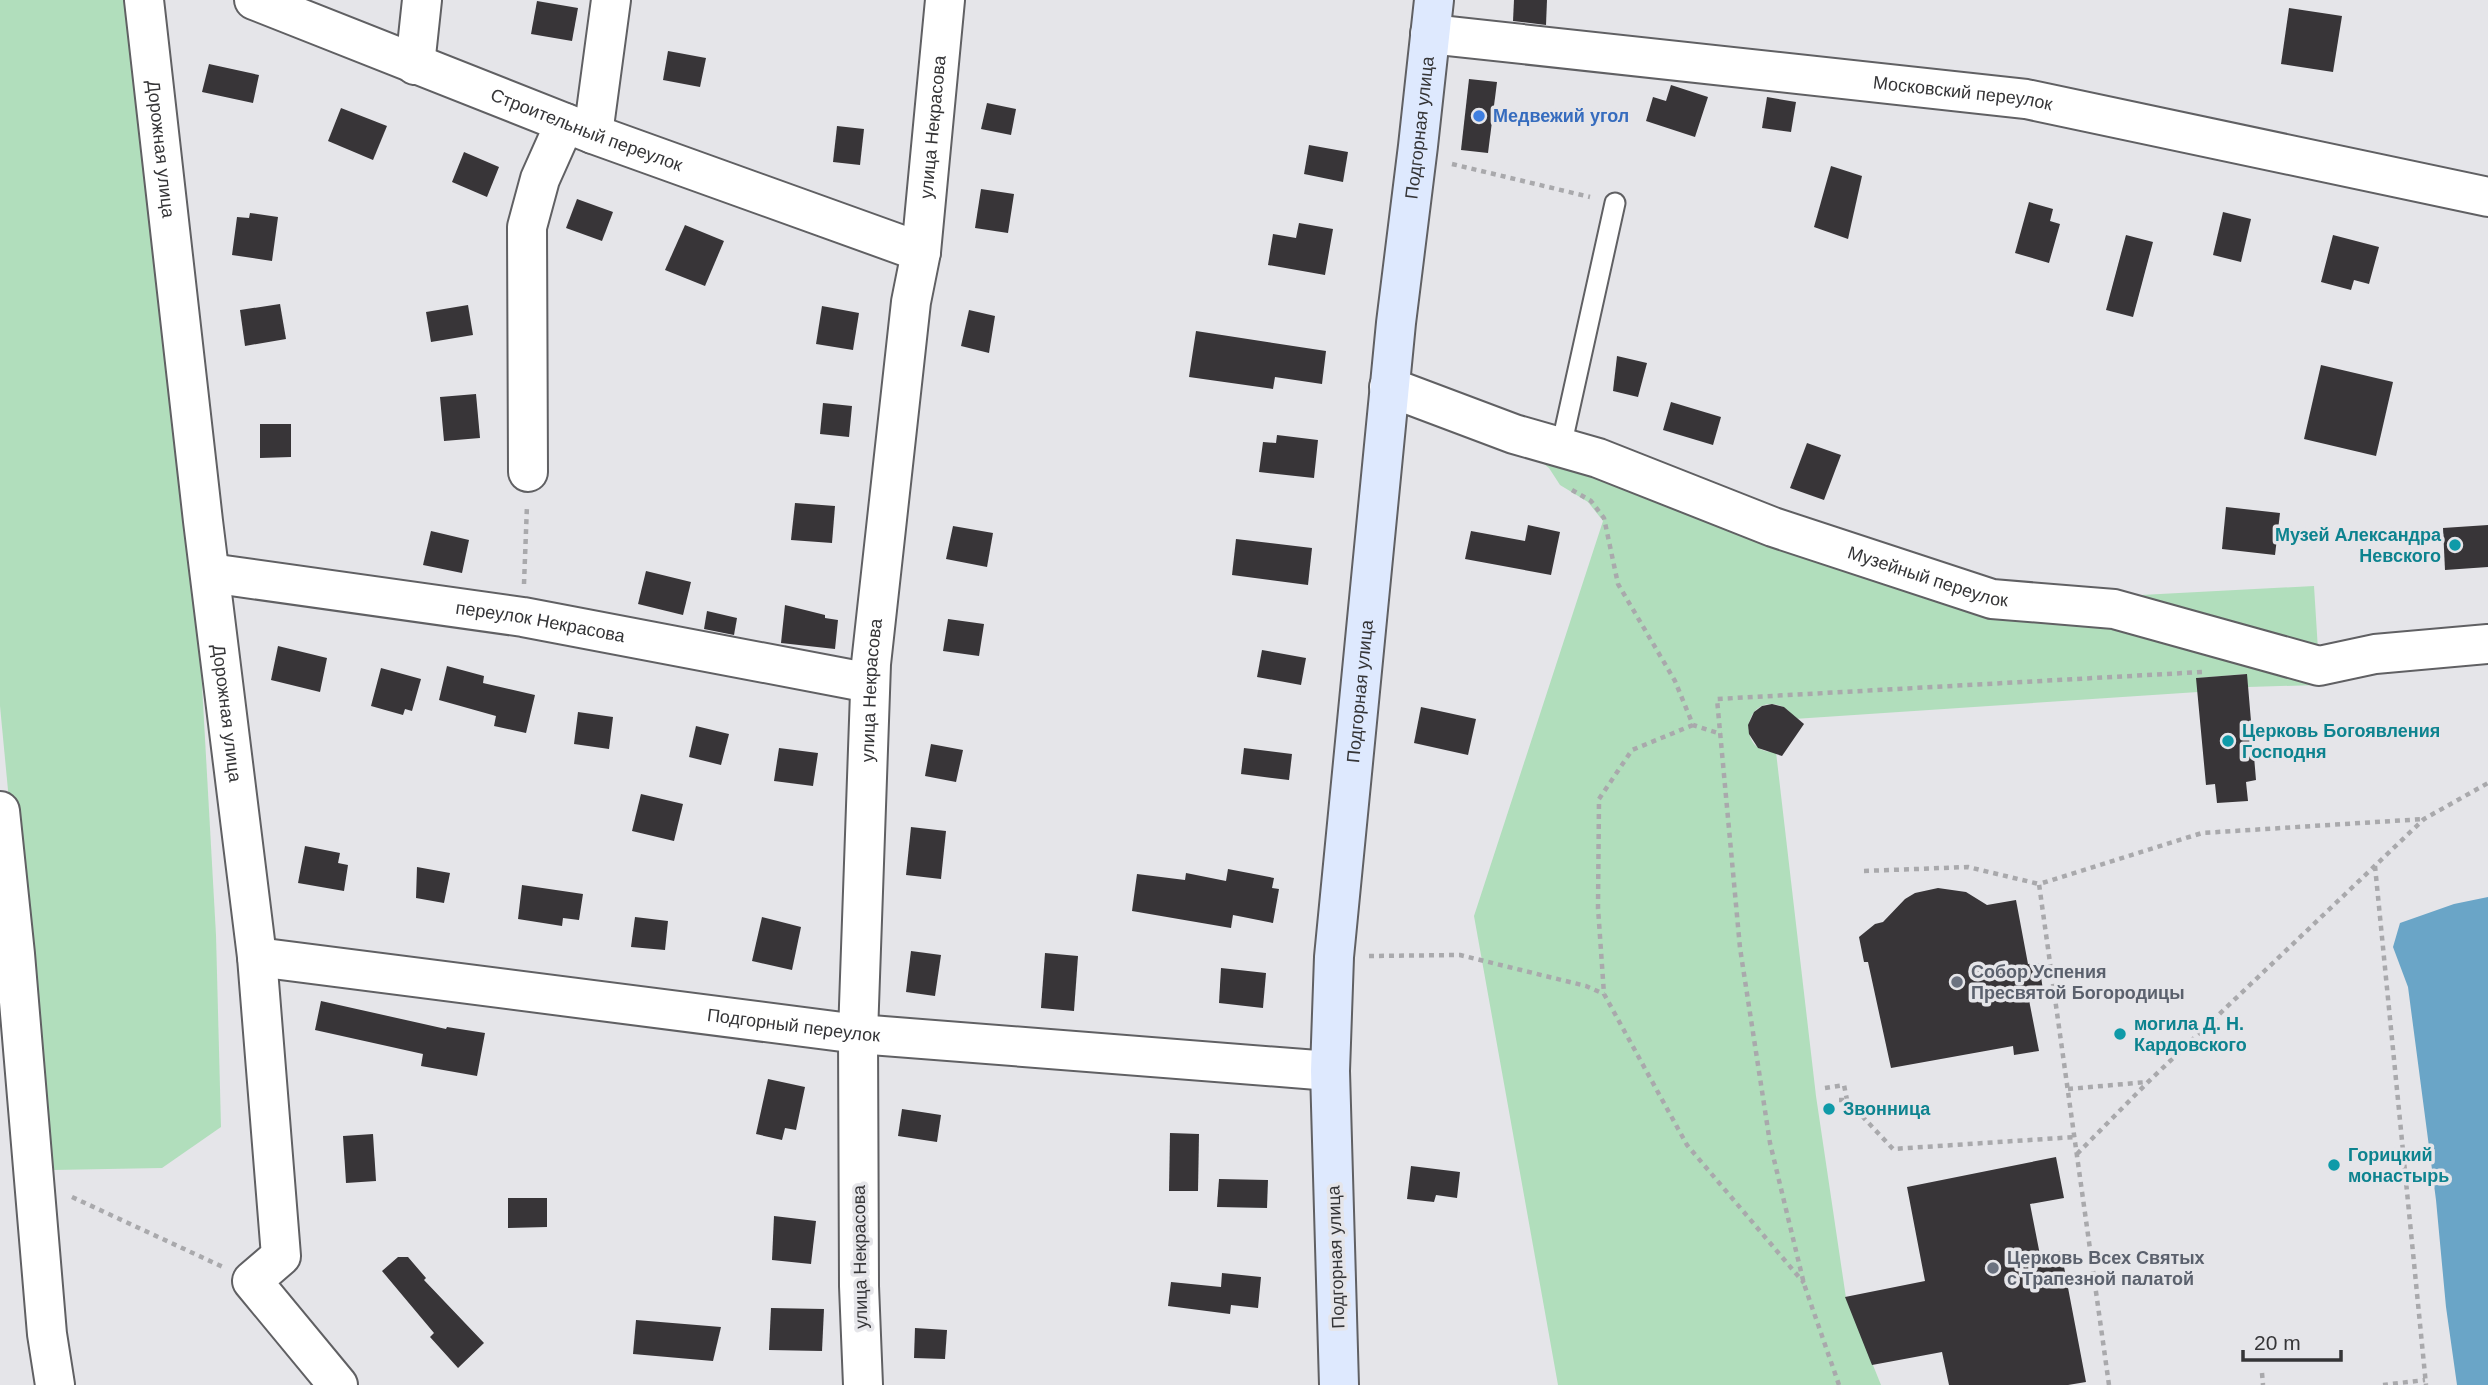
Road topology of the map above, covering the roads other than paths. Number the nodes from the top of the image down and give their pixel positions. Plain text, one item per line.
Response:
1 (144, 0) edge
2 (254, 0) edge
3 (422, 0) edge
4 (611, 0) edge
5 (945, 0) edge
6 (1432, 17) edge
7 (415, 65) junction
8 (579, 129) junction
9 (2488, 197) edge
10 (1615, 203) road end
11 (921, 252) junction
12 (1390, 387) junction
13 (1561, 466) junction
14 (528, 472) road end
15 (210, 573) junction
16 (2488, 644) edge
17 (870, 683) junction
18 (0, 811) edge
19 (257, 957) junction
20 (858, 1034) junction
21 (1330, 1071) junction
22 (55, 1385) edge
23 (338, 1385) edge
24 (863, 1385) edge
25 (1339, 1385) edge

1 - 15 street, Дорожная улица
2 - 7 street, Строительный переулок
3 - 7 street
4 - 8 street
5 - 11 street, улица Некрасова
6 - 9 street, Московский переулок
6 - 12 main road, Подгорная улица
7 - 8 street, Строительный переулок
8 - 11 street, Строительный переулок
8 - 14 street
10 - 13 lane
11 - 17 street, улица Некрасова
12 - 13 street, Музейный переулок
12 - 21 main road, Подгорная улица
13 - 16 street, Музейный переулок
15 - 17 street, переулок Некрасова
15 - 19 street, Дорожная улица
17 - 20 street, улица Некрасова
18 - 22 street
19 - 20 street, Подгорный переулок
19 - 23 street, Дорожная улица
20 - 21 street, Подгорный переулок
20 - 24 street, улица Некрасова
21 - 25 main road, Подгорная улица

